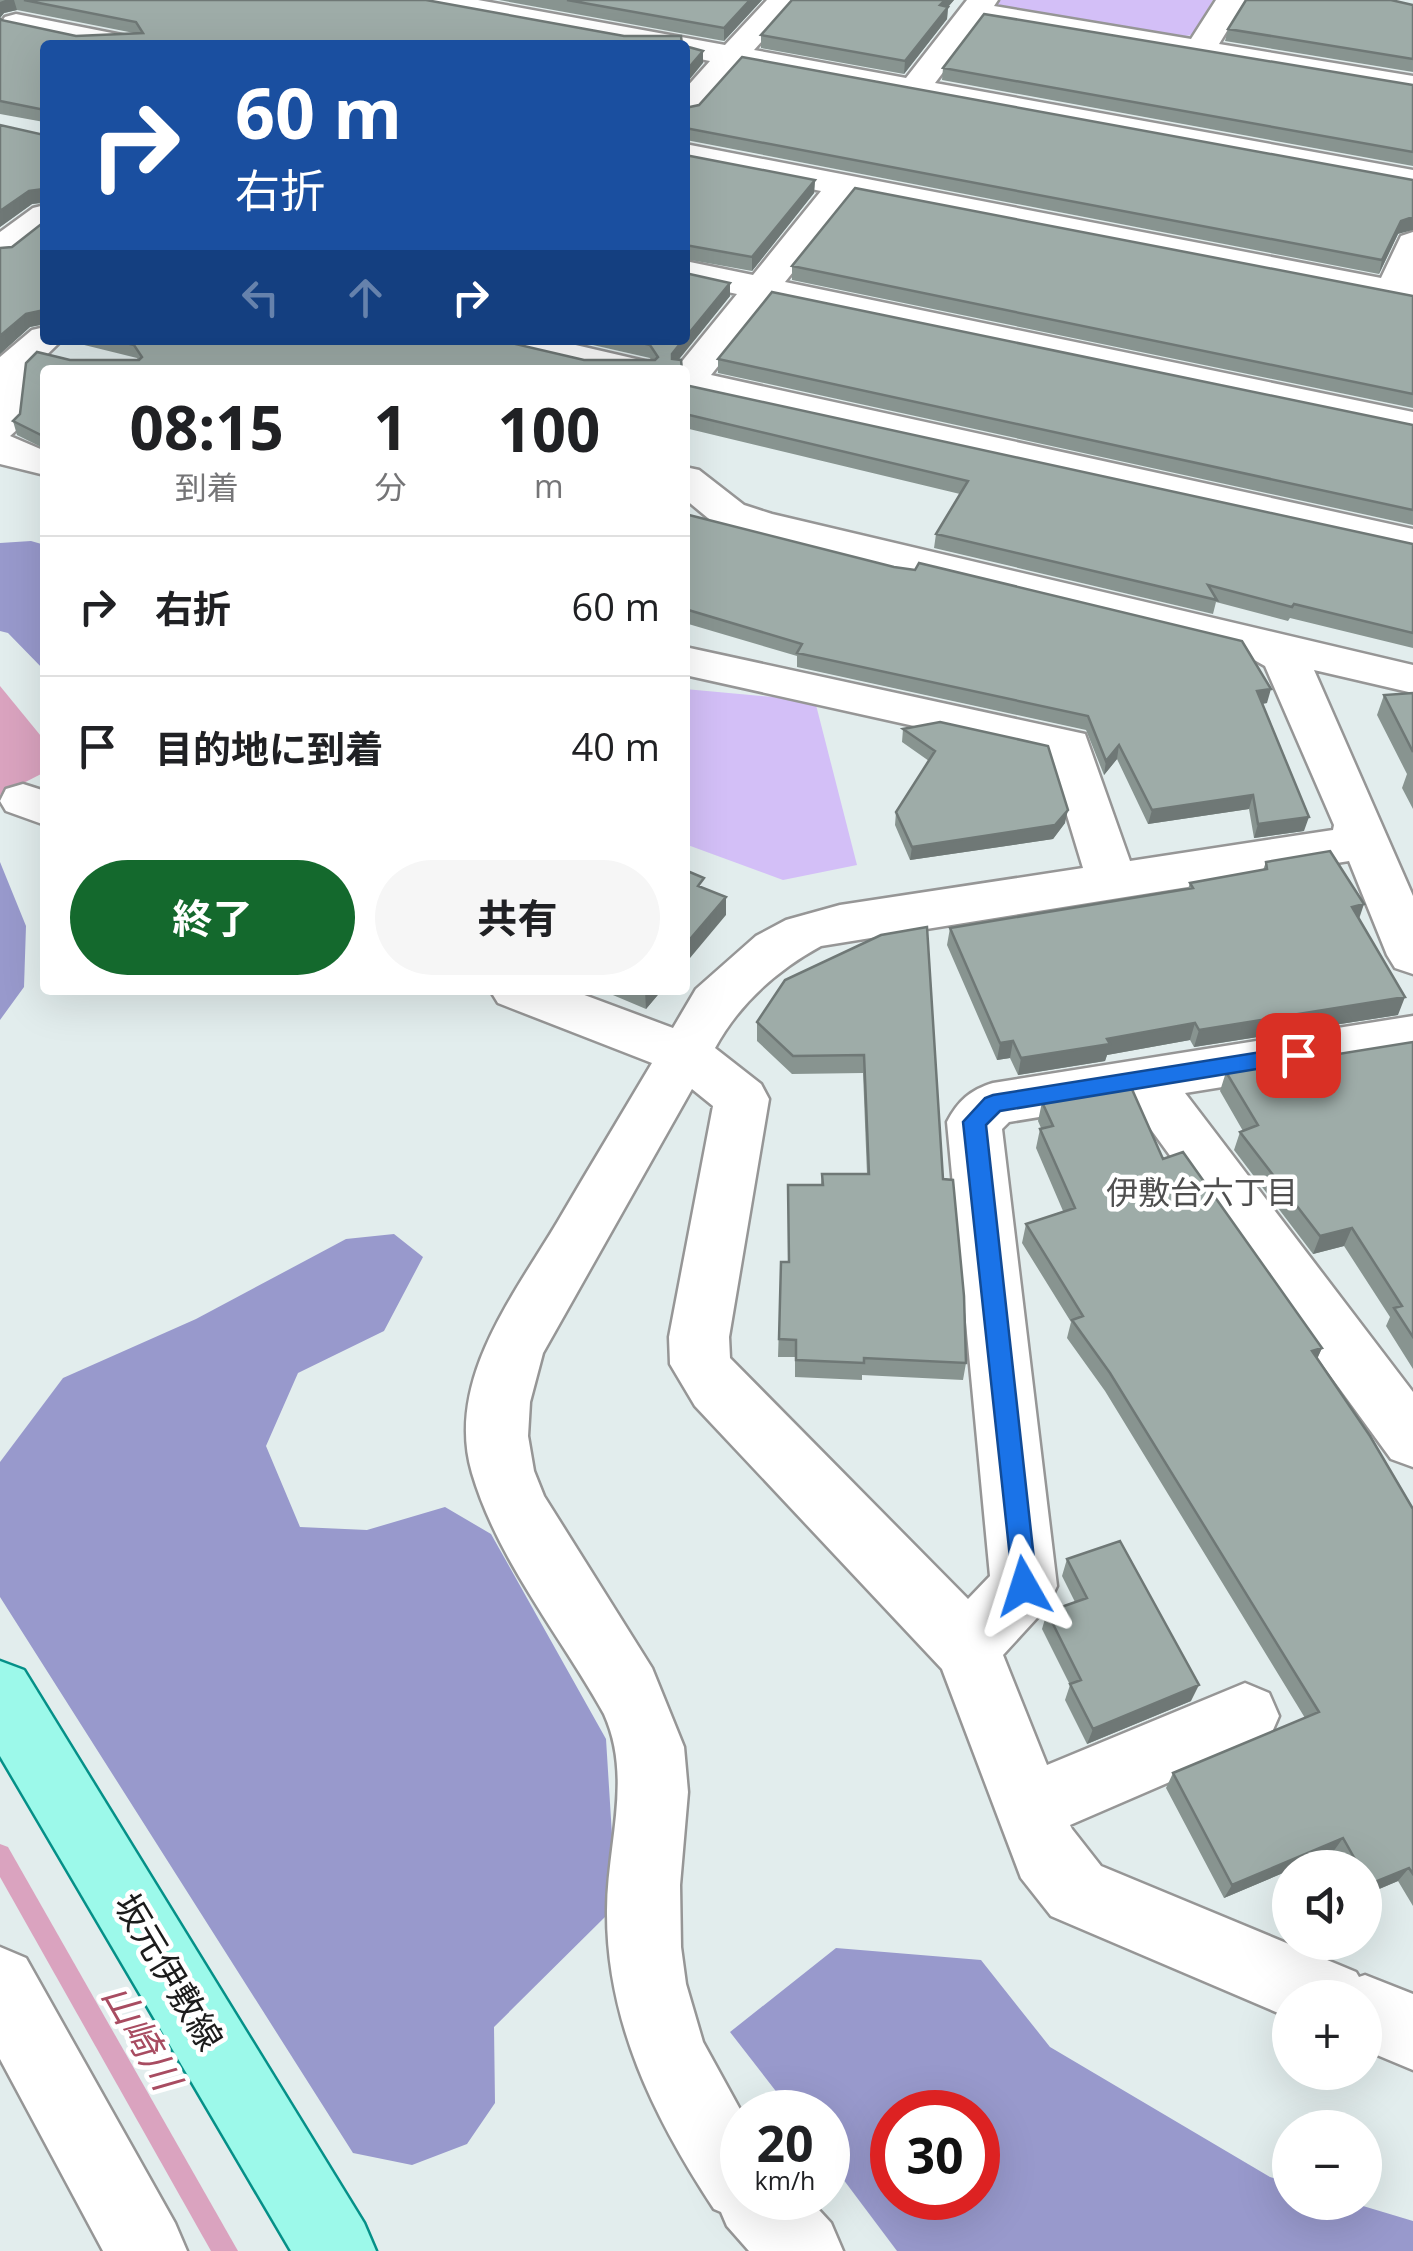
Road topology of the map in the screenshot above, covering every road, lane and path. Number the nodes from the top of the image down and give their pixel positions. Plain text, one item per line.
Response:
1 (429, 0) edge
2 (783, 0) edge
3 (1231, 0) edge
4 (979, 6) edge
5 (15, 19) edge
6 (105, 40) edge
7 (648, 40) edge
8 (690, 48) edge
9 (1200, 49) junction
10 (733, 56) junction
11 (1413, 86) edge
12 (915, 87) junction
13 (690, 103) edge
14 (690, 155) edge
15 (1413, 180) edge
16 (844, 184) junction
17 (40, 219) edge
18 (1413, 243) edge
19 (0, 248) edge
20 (690, 273) edge
21 (760, 288) junction
22 (1404, 293) edge
23 (526, 345) edge
24 (49, 348) edge
25 (614, 365) edge
26 (690, 376) edge
27 (690, 383) edge
28 (1413, 424) edge
29 (0, 427) edge
30 (0, 446) edge
31 (40, 462) edge
32 (690, 485) edge
33 (707, 508) edge
34 (1413, 542) edge
35 (1255, 642) junction
36 (690, 661) edge
37 (1413, 680) edge
38 (1358, 825) junction
39 (1112, 881) junction
40 (1413, 955) edge
41 (529, 995) edge
42 (1413, 1036) edge
43 (685, 1054) junction
44 (1144, 1080) junction
45 (1413, 1440) edge
46 (966, 1648) junction
47 (0, 1693) edge
48 (1244, 1716) dead end
49 (1029, 1806) junction
50 (1287, 1980) edge
51 (0, 1984) edge
52 (1382, 2019) edge
53 (1413, 2032) edge
54 (720, 2149) edge
55 (775, 2220) edge
56 (146, 2251) edge
57 (336, 2251) edge
58 (804, 2251) edge

1 - 7 street
2 - 10 street
3 - 9 street
4 - 9 street
4 - 12 street
5 - 6 street
8 - 10 street
9 - 11 street
10 - 12 street
10 - 13 street
12 - 15 street
14 - 16 street
16 - 21 street
16 - 22 street
17 - 19 street
18 - 22 street
20 - 21 street
21 - 26 street
21 - 28 street
23 - 25 street
24 - 29 street
27 - 34 street
30 - 31 street
32 - 33 street
33 - 35 street
35 - 37 street
35 - 38 street
36 - 39 street
38 - 39 street
38 - 40 street
39 - 43 street
41 - 43 street
42 - 44 street
43 - 46 street
43 - 54 street
44 - 45 street
44 - 46 street
46 - 49 street
47 - 57 main road, 坂元伊敷線
48 - 49 street
49 - 50 street
51 - 56 street
52 - 53 street
55 - 58 street

